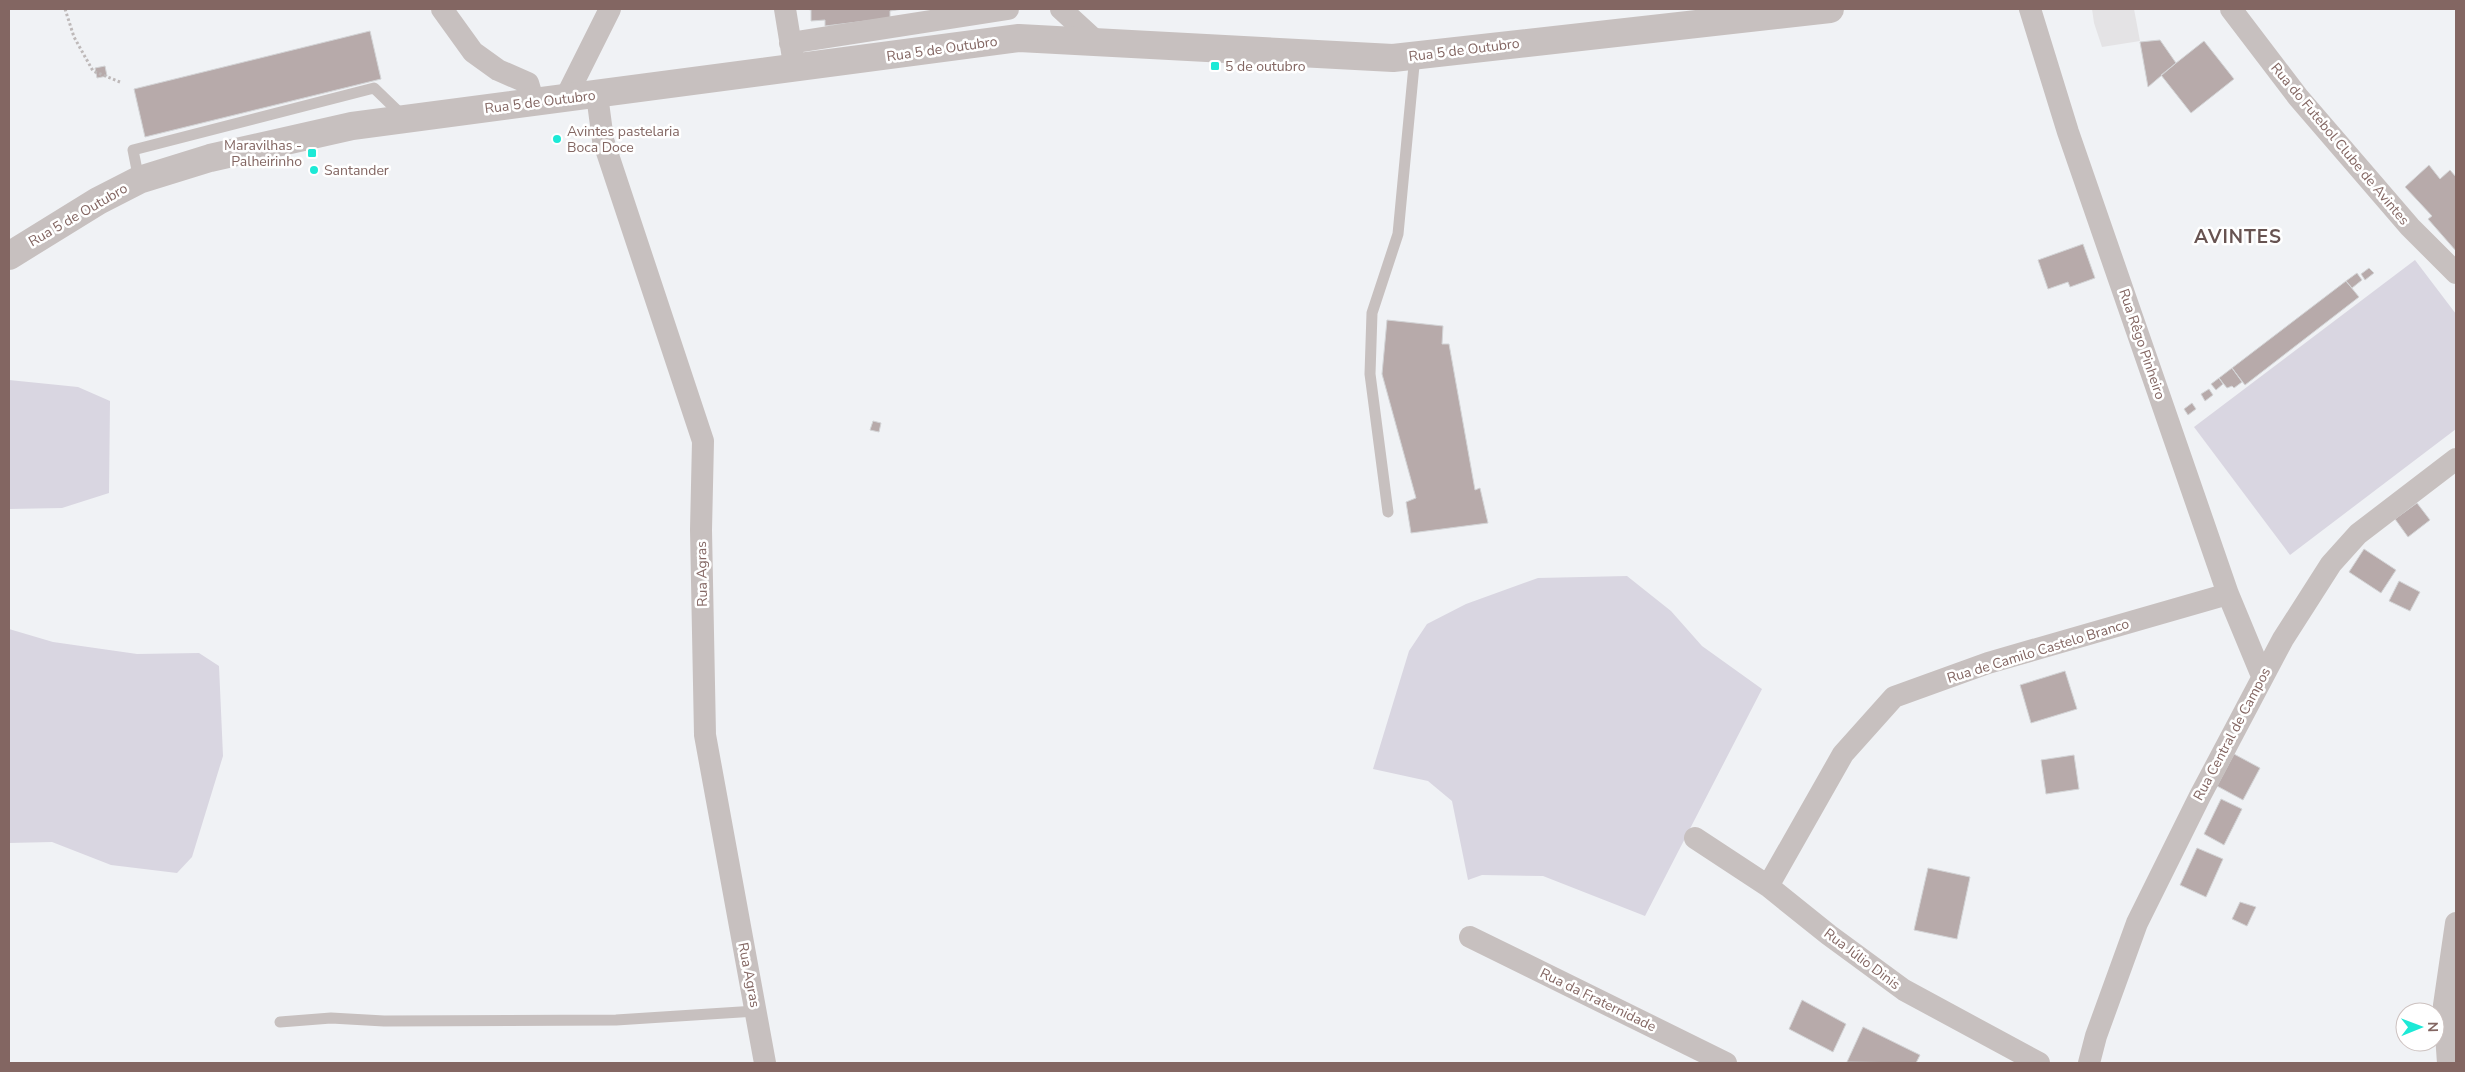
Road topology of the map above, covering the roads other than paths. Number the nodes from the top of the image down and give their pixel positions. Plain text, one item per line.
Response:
1 (442, 9) edge
2 (610, 9) edge
3 (785, 9) edge
4 (1008, 9) edge
5 (1061, 9) edge
6 (1830, 9) edge
7 (2030, 9) edge
8 (2231, 9) edge
9 (1097, 42) junction
10 (1416, 55) junction
11 (792, 56) junction
12 (597, 95) junction
13 (565, 98) junction
14 (534, 103) junction
15 (406, 119) junction
16 (139, 180) junction
17 (9, 256) edge
18 (2456, 273) edge
19 (2456, 459) edge
20 (1388, 512) dead end
21 (2228, 594) junction
22 (2262, 676) junction
23 (1696, 838) dead end
24 (1768, 886) junction
25 (2456, 923) edge
26 (1470, 936) dead end
27 (756, 1011) junction
28 (280, 1022) dead end
29 (765, 1063) edge
30 (1726, 1063) edge
31 (2040, 1063) edge
32 (2090, 1063) edge
33 (2448, 1063) edge

1 - 14 street
2 - 13 street
3 - 11 street
4 - 11 street, Rua 5 de Outubro
5 - 9 street
6 - 10 street, Rua 5 de Outubro
7 - 21 street, Rua Rêgo Pinheiro
8 - 18 street, Rua do Futebol Clube de Avintes
9 - 10 street, Rua 5 de Outubro
9 - 11 street, Rua 5 de Outubro
10 - 20 lane
11 - 12 street, Rua 5 de Outubro
12 - 13 street, Rua 5 de Outubro
12 - 27 street, Rua Agras
13 - 14 street, Rua 5 de Outubro
14 - 15 street, Rua 5 de Outubro
15 - 16 street, Rua 5 de Outubro
15 - 16 lane
16 - 17 street, Rua 5 de Outubro
19 - 22 street, Rua Central de Campos
21 - 22 street, Rua Rêgo Pinheiro
21 - 24 street, Rua de Camilo Castelo Branco
22 - 32 street, Rua Central de Campos
23 - 24 street, Rua Júlio Dinis
24 - 31 street, Rua Júlio Dinis
25 - 33 street
26 - 30 street, Rua da Fraternidade
27 - 28 lane
27 - 29 street, Rua Agras

